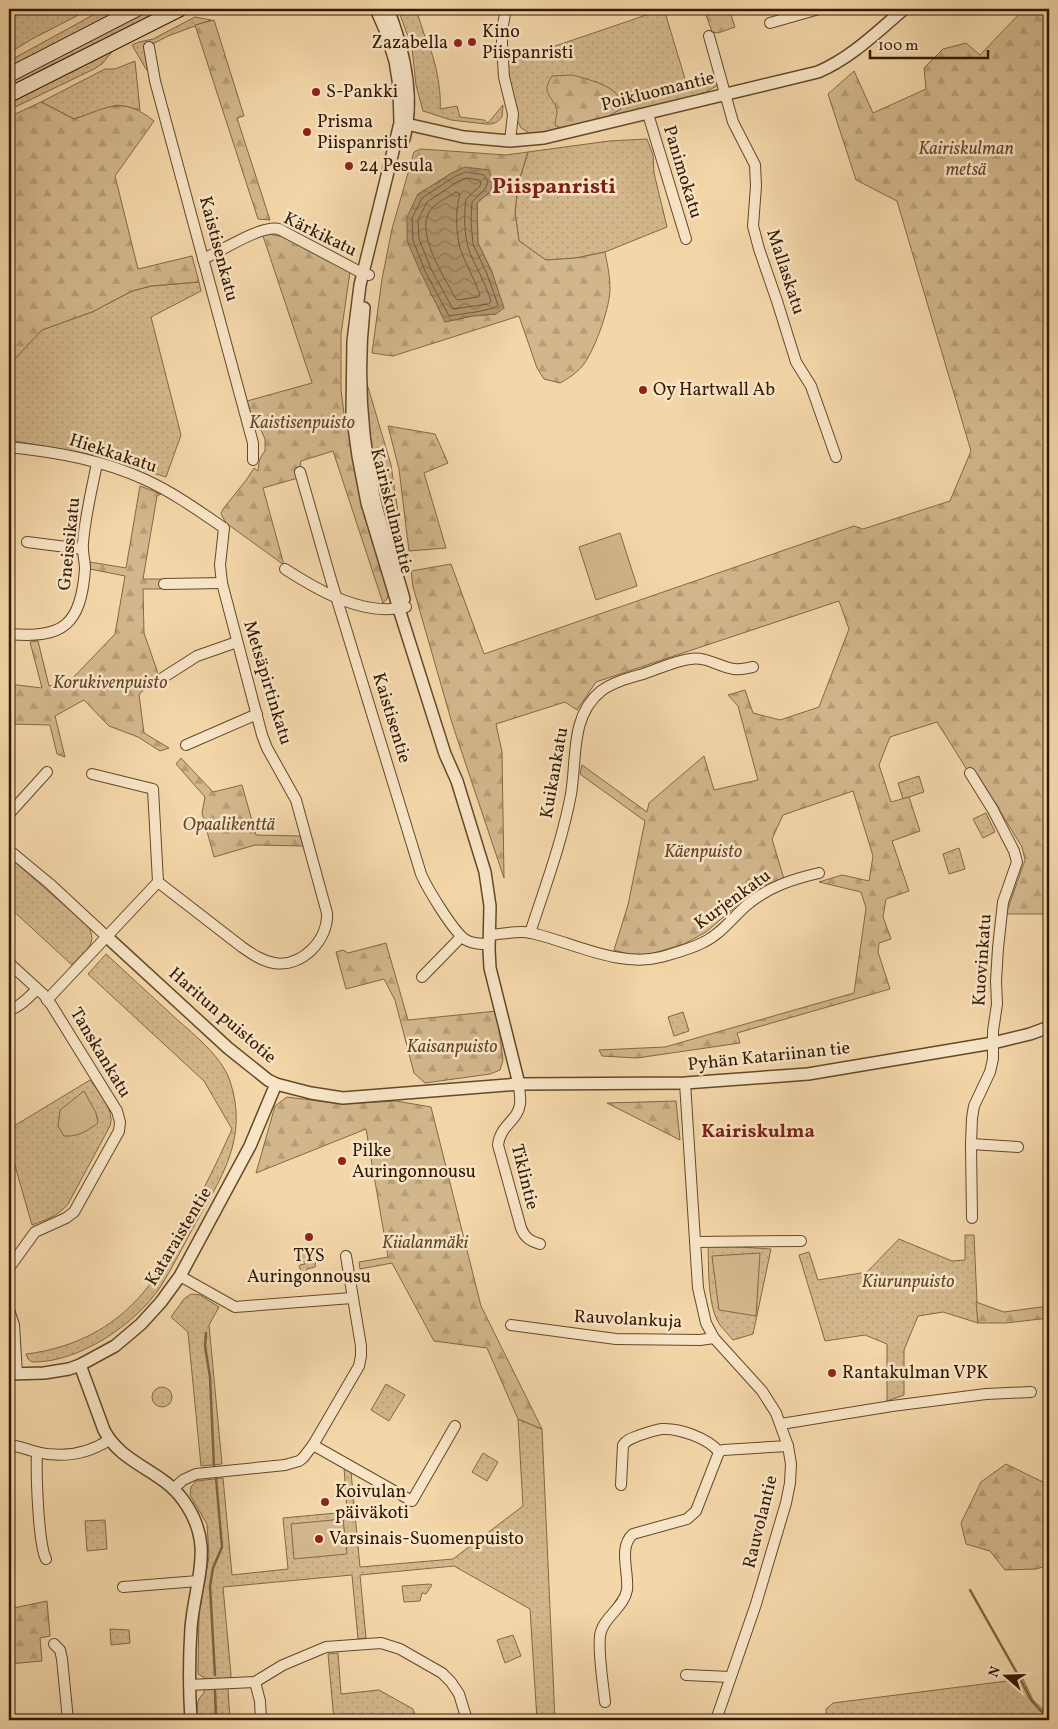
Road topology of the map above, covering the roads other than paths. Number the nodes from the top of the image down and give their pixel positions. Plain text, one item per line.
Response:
1 (137, 9) edge
2 (180, 9) edge
3 (376, 9) edge
4 (388, 9) edge
5 (506, 9) edge
6 (819, 9) edge
7 (904, 9) edge
8 (770, 23) dead end
9 (709, 36) dead end
10 (150, 47) dead end
11 (9, 75) edge
12 (725, 93) junction
13 (9, 95) edge
14 (648, 114) junction
15 (403, 124) junction
16 (510, 141) junction
17 (686, 239) dead end
18 (203, 259) junction
19 (365, 274) junction
20 (9, 447) edge
21 (836, 457) dead end
22 (253, 460) dead end
23 (97, 463) junction
24 (300, 472) dead end
25 (224, 528) joint
26 (27, 542) dead end
27 (82, 549) junction
28 (285, 569) dead end
29 (222, 583) junction
30 (164, 584) dead end
31 (337, 599) junction
32 (402, 608) junction
33 (9, 634) edge
34 (237, 642) junction
35 (753, 667) dead end
36 (164, 677) dead end
37 (257, 714) junction
38 (186, 745) dead end
39 (47, 772) dead end
40 (970, 773) dead end
41 (92, 774) dead end
42 (9, 814) edge
43 (9, 850) edge
44 (819, 874) dead end
45 (158, 882) junction
46 (530, 932) junction
47 (106, 936) junction
48 (461, 937) junction
49 (489, 940) junction
50 (9, 963) edge
51 (422, 977) dead end
52 (43, 994) junction
53 (9, 1010) edge
54 (1049, 1027) edge
55 (993, 1043) junction
56 (685, 1083) junction
57 (276, 1084) junction
58 (519, 1084) junction
59 (971, 1144) junction
60 (1018, 1147) dead end
61 (972, 1218) dead end
62 (695, 1242) junction
63 (801, 1242) dead end
64 (540, 1244) dead end
65 (346, 1256) dead end
66 (9, 1268) edge
67 (180, 1276) junction
68 (352, 1298) junction
69 (9, 1310) edge
70 (510, 1325) dead end
71 (714, 1338) junction
72 (80, 1365) junction
73 (13, 1374) edge
74 (1031, 1392) dead end
75 (781, 1424) junction
76 (455, 1426) dead end
77 (109, 1440) junction
78 (9, 1445) edge
79 (313, 1445) junction
80 (788, 1446) junction
81 (37, 1452) junction
82 (719, 1452) junction
83 (620, 1485) dead end
84 (174, 1489) junction
85 (46, 1559) dead end
86 (198, 1581) junction
87 (123, 1587) dead end
88 (54, 1644) dead end
89 (686, 1675) dead end
90 (730, 1676) junction
91 (255, 1682) junction
92 (189, 1685) junction
93 (605, 1702) dead end
94 (68, 1720) edge
95 (191, 1720) edge
96 (261, 1720) edge
97 (467, 1720) edge
98 (716, 1720) edge

1 - 11 main road
2 - 13 main road
3 - 15 street, Kairiskulmantie
4 - 15 street, Kairiskulmantie
5 - 16 street
6 - 8 street
7 - 12 street, Poikluomantie
9 - 12 street, Mallaskatu
10 - 18 street, Kaistisenkatu
12 - 14 street, Poikluomantie
12 - 21 street, Mallaskatu
14 - 16 street, Poikluomantie
14 - 17 street, Panimokatu
15 - 16 street, Poikluomantie
15 - 19 street, Kairiskulmantie
18 - 19 street, Kärkikatu
18 - 22 street, Kaistisenkatu
19 - 32 street, Kairiskulmantie
20 - 23 street, Hiekkakatu
23 - 25 street, Hiekkakatu
23 - 27 street, Gneissikatu
24 - 31 street, Kaistisentie
25 - 29 street, Metsäpirtinkatu
26 - 27 street
27 - 33 street, Gneissikatu
28 - 31 street
29 - 30 street
29 - 34 street, Metsäpirtinkatu
31 - 32 street
31 - 48 street, Kaistisentie
32 - 49 street, Kairiskulmantie
34 - 36 street
34 - 37 street, Metsäpirtinkatu
35 - 46 street, Kuikankatu
37 - 38 street
37 - 45 street, Metsäpirtinkatu
39 - 42 street
40 - 55 street, Kuovinkatu
41 - 45 street
43 - 47 street, Haritun puistotie
44 - 46 street, Kurjenkatu
45 - 47 street
46 - 49 street, Kurjenkatu
47 - 52 street
47 - 57 street, Haritun puistotie
48 - 49 street
48 - 51 street
49 - 58 street, Kairiskulmantie
50 - 52 street, Tanskankatu
52 - 53 street
52 - 66 street, Tanskankatu
54 - 55 street, Pyhän Katariinan tie
55 - 56 street, Pyhän Katariinan tie
55 - 59 street, Kuovinkatu
56 - 58 street, Pyhän Katariinan tie
56 - 62 street, Rauvolantie
57 - 58 street, Haritun puistotie
57 - 67 street, Kataraistentie
58 - 64 street, Tiklintie
59 - 60 street
59 - 61 street, Kuovinkatu
62 - 63 street
62 - 71 street, Rauvolantie
65 - 68 street
67 - 68 street
67 - 72 street, Kataraistentie
68 - 79 street
69 - 73 street
70 - 71 street, Rauvolankuja
71 - 75 street, Rauvolantie
72 - 73 street, Kataraistentie
72 - 77 street
74 - 75 street
75 - 80 street, Rauvolantie
76 - 79 street
77 - 81 street
77 - 84 street
78 - 81 street
79 - 84 street
80 - 82 street
80 - 90 street, Rauvolantie
81 - 85 street
82 - 83 street
82 - 93 street
84 - 86 street
86 - 87 street
86 - 92 street
88 - 94 street
89 - 90 street
90 - 98 street, Rauvolantie
91 - 92 street
91 - 96 street
91 - 97 street
92 - 95 street

